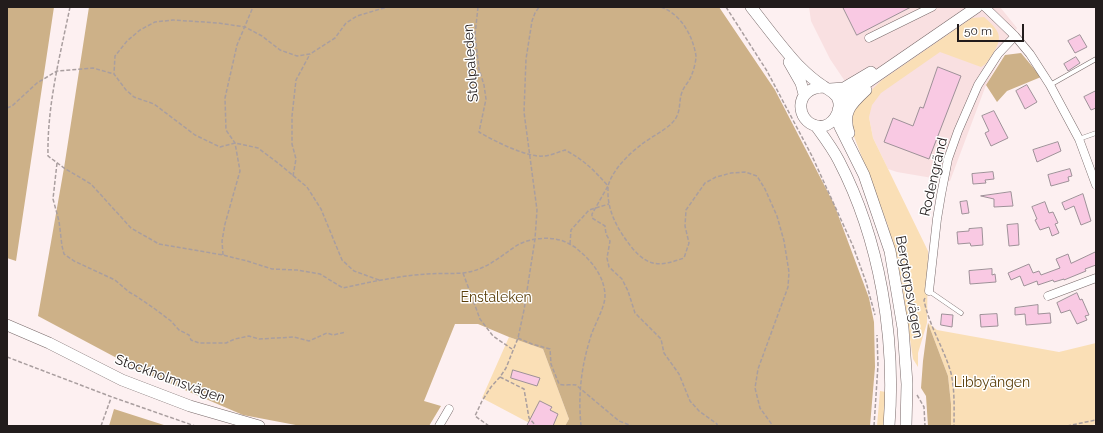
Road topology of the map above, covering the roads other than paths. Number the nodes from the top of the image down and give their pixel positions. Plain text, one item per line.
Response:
1 (751, 7) edge
2 (932, 7) edge
3 (977, 7) edge
4 (985, 7) edge
5 (1015, 36) junction
6 (869, 38) dead end
7 (778, 42) junction
8 (1096, 59) edge
9 (896, 62) junction
10 (1050, 85) junction
11 (826, 88) junction
12 (804, 94) junction
13 (837, 113) junction
14 (816, 126) junction
15 (1096, 133) edge
16 (1080, 140) junction
17 (864, 175) junction
18 (1094, 176) edge
19 (1096, 185) edge
20 (1096, 278) edge
21 (929, 291) joint
22 (1048, 296) dead end
23 (961, 313) dead end
24 (7, 325) edge
25 (450, 409) dead end
26 (259, 426) edge
27 (439, 426) edge
28 (889, 426) edge
29 (906, 426) edge

1 - 7 main road, Bergtorpsvägen
2 - 6 street
3 - 9 main road
4 - 5 street
5 - 10 street
5 - 21 street, Rodengränd
7 - 11 main road, Bergtorpsvägen
7 - 12 main road, Bergtorpsvägen
8 - 10 lane
9 - 11 main road
9 - 13 main road
9 - 17 main road
10 - 16 street
11 - 12 main road
11 - 13 main road, Bergtorpsvägen
12 - 14 main road, Bergtorpsvägen
13 - 14 main road
13 - 17 main road, Bergtorpsvägen
14 - 28 main road, Bergtorpsvägen
15 - 16 lane
16 - 18 street
17 - 29 main road, Bergtorpsvägen
18 - 19 street
20 - 22 street
21 - 23 lane
24 - 26 main road, Stockholmsvägen
25 - 27 street

